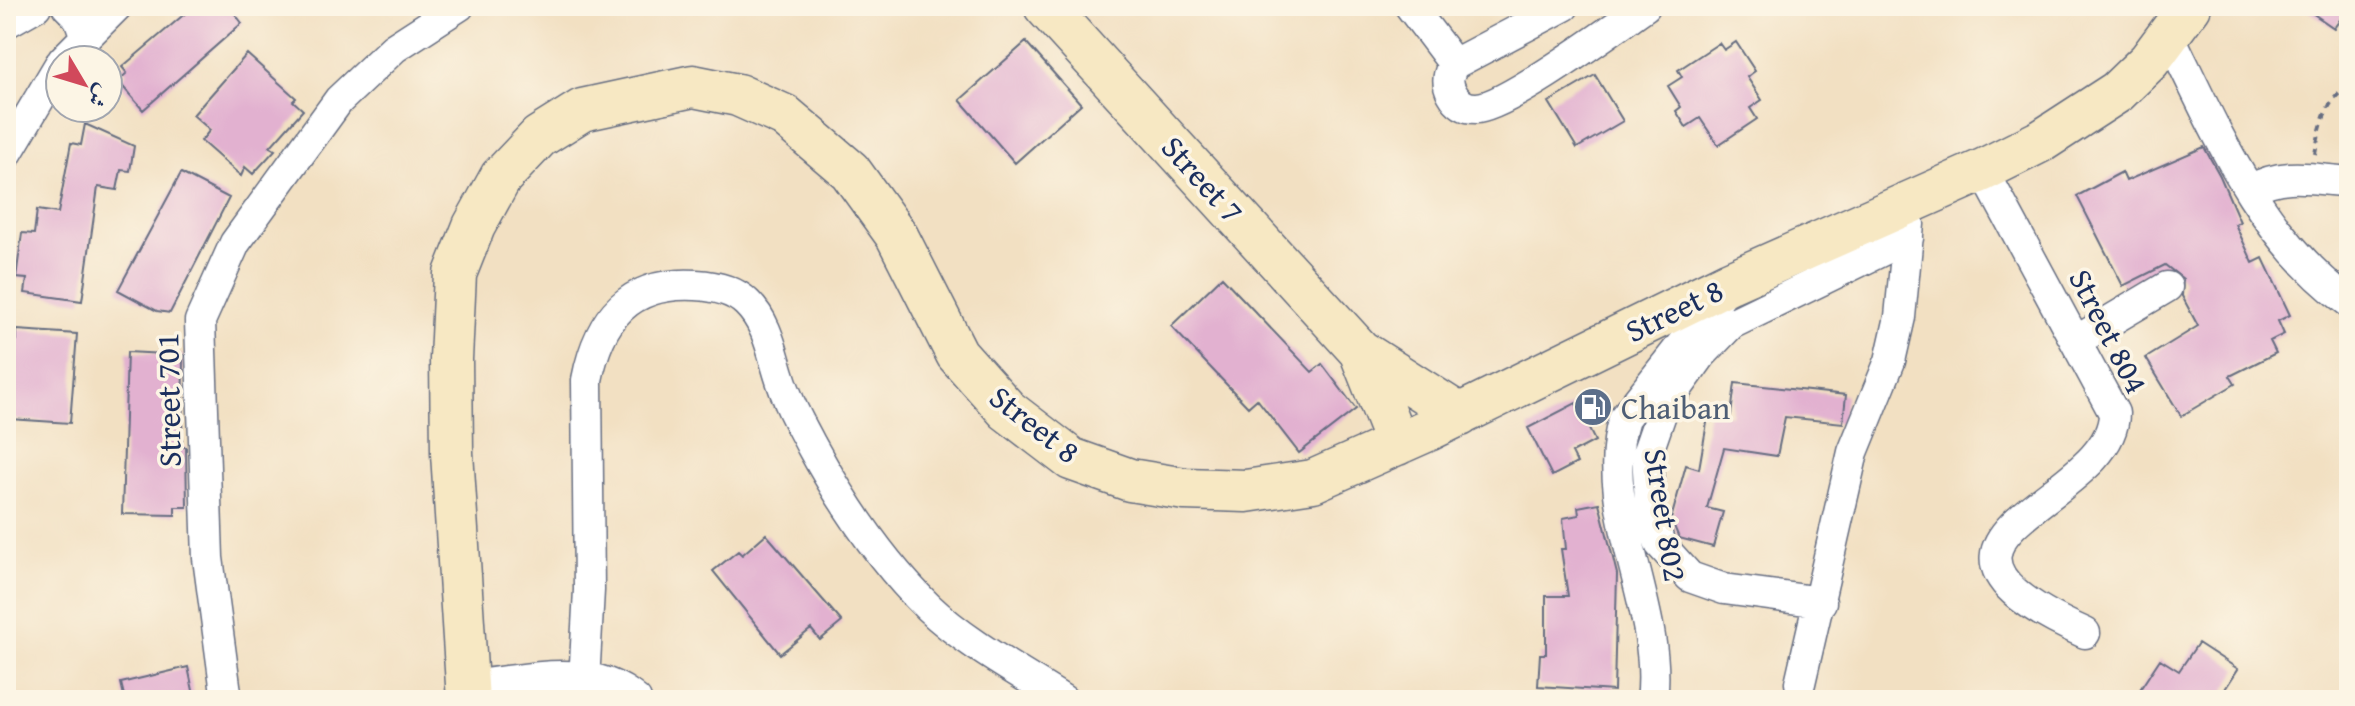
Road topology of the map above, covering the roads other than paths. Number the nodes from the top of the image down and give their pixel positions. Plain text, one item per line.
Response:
1 (36, 6) edge
2 (67, 6) edge
3 (117, 6) edge
4 (459, 6) edge
5 (1045, 6) edge
6 (1410, 6) edge
7 (1564, 6) edge
8 (1645, 6) edge
9 (2179, 20) edge
10 (6, 23) edge
11 (85, 35) junction
12 (77, 44) edge
13 (1454, 64) junction
14 (44, 92) edge
15 (6, 155) edge
16 (1983, 170) junction
17 (2349, 182) edge
18 (2250, 190) junction
19 (1909, 220) junction
20 (1730, 282) junction
21 (2167, 287) dead end
22 (2349, 302) edge
23 (2076, 341) junction
24 (1360, 351) junction
25 (1460, 415) junction
26 (1397, 444) junction
27 (1821, 602) junction
28 (2085, 633) dead end
29 (1649, 634) junction
30 (1800, 683) dead end
31 (584, 688) edge
32 (466, 693) edge
33 (227, 700) edge
34 (636, 700) edge
35 (1063, 700) edge
36 (1652, 700) edge
37 (1675, 700) edge

1 - 10 street
2 - 11 street
3 - 11 street
4 - 33 street, Street 701
5 - 24 street, Street 7
6 - 13 street
7 - 13 street
8 - 13 street
9 - 16 street, Street 8
9 - 18 street
11 - 12 street
14 - 15 street
16 - 19 street, Street 8
16 - 23 street, Street 804
17 - 18 street
18 - 22 street
19 - 20 street, Street 8
19 - 27 street
19 - 27 street
20 - 25 street, Street 8
20 - 29 street, Street 802
21 - 23 street
23 - 28 street, Street 804
24 - 25 street
24 - 26 street
25 - 26 street, Street 8
26 - 32 street, Street 8
27 - 30 street
29 - 36 street, Street 802
29 - 37 street
31 - 32 street
31 - 34 street
31 - 35 street

